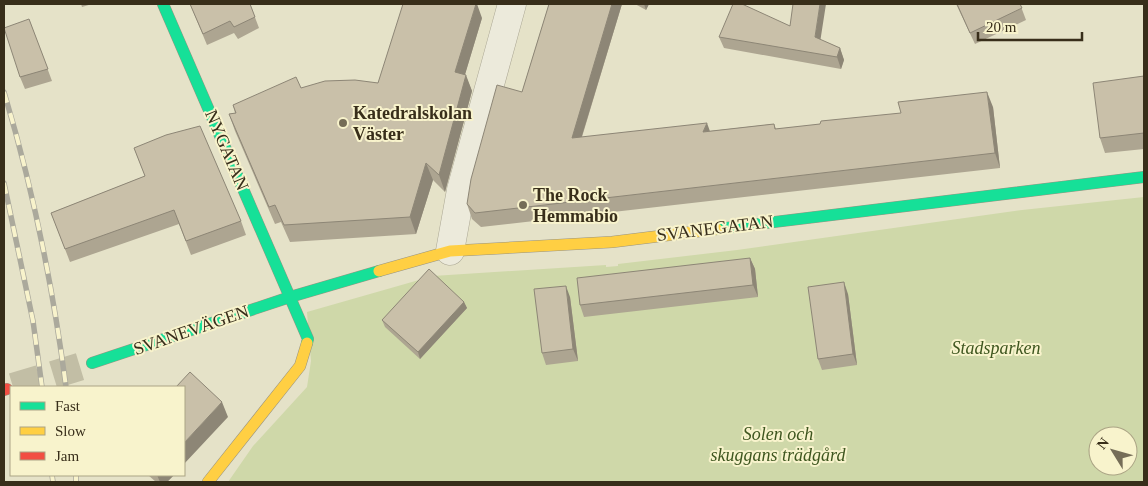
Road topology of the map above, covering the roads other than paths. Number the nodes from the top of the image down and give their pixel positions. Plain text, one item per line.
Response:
1 (163, 4) edge
2 (512, 4) edge
3 (1144, 177) edge
4 (450, 251) junction
5 (290, 297) junction
6 (92, 363) tunnel mouth
7 (208, 482) edge

1 - 5 street, NYGATAN
2 - 4 street
3 - 4 street, SVANEGATAN
4 - 5 street, SVANEGATAN
5 - 6 street, SVANEVÄGEN
5 - 7 street, NYGATAN

